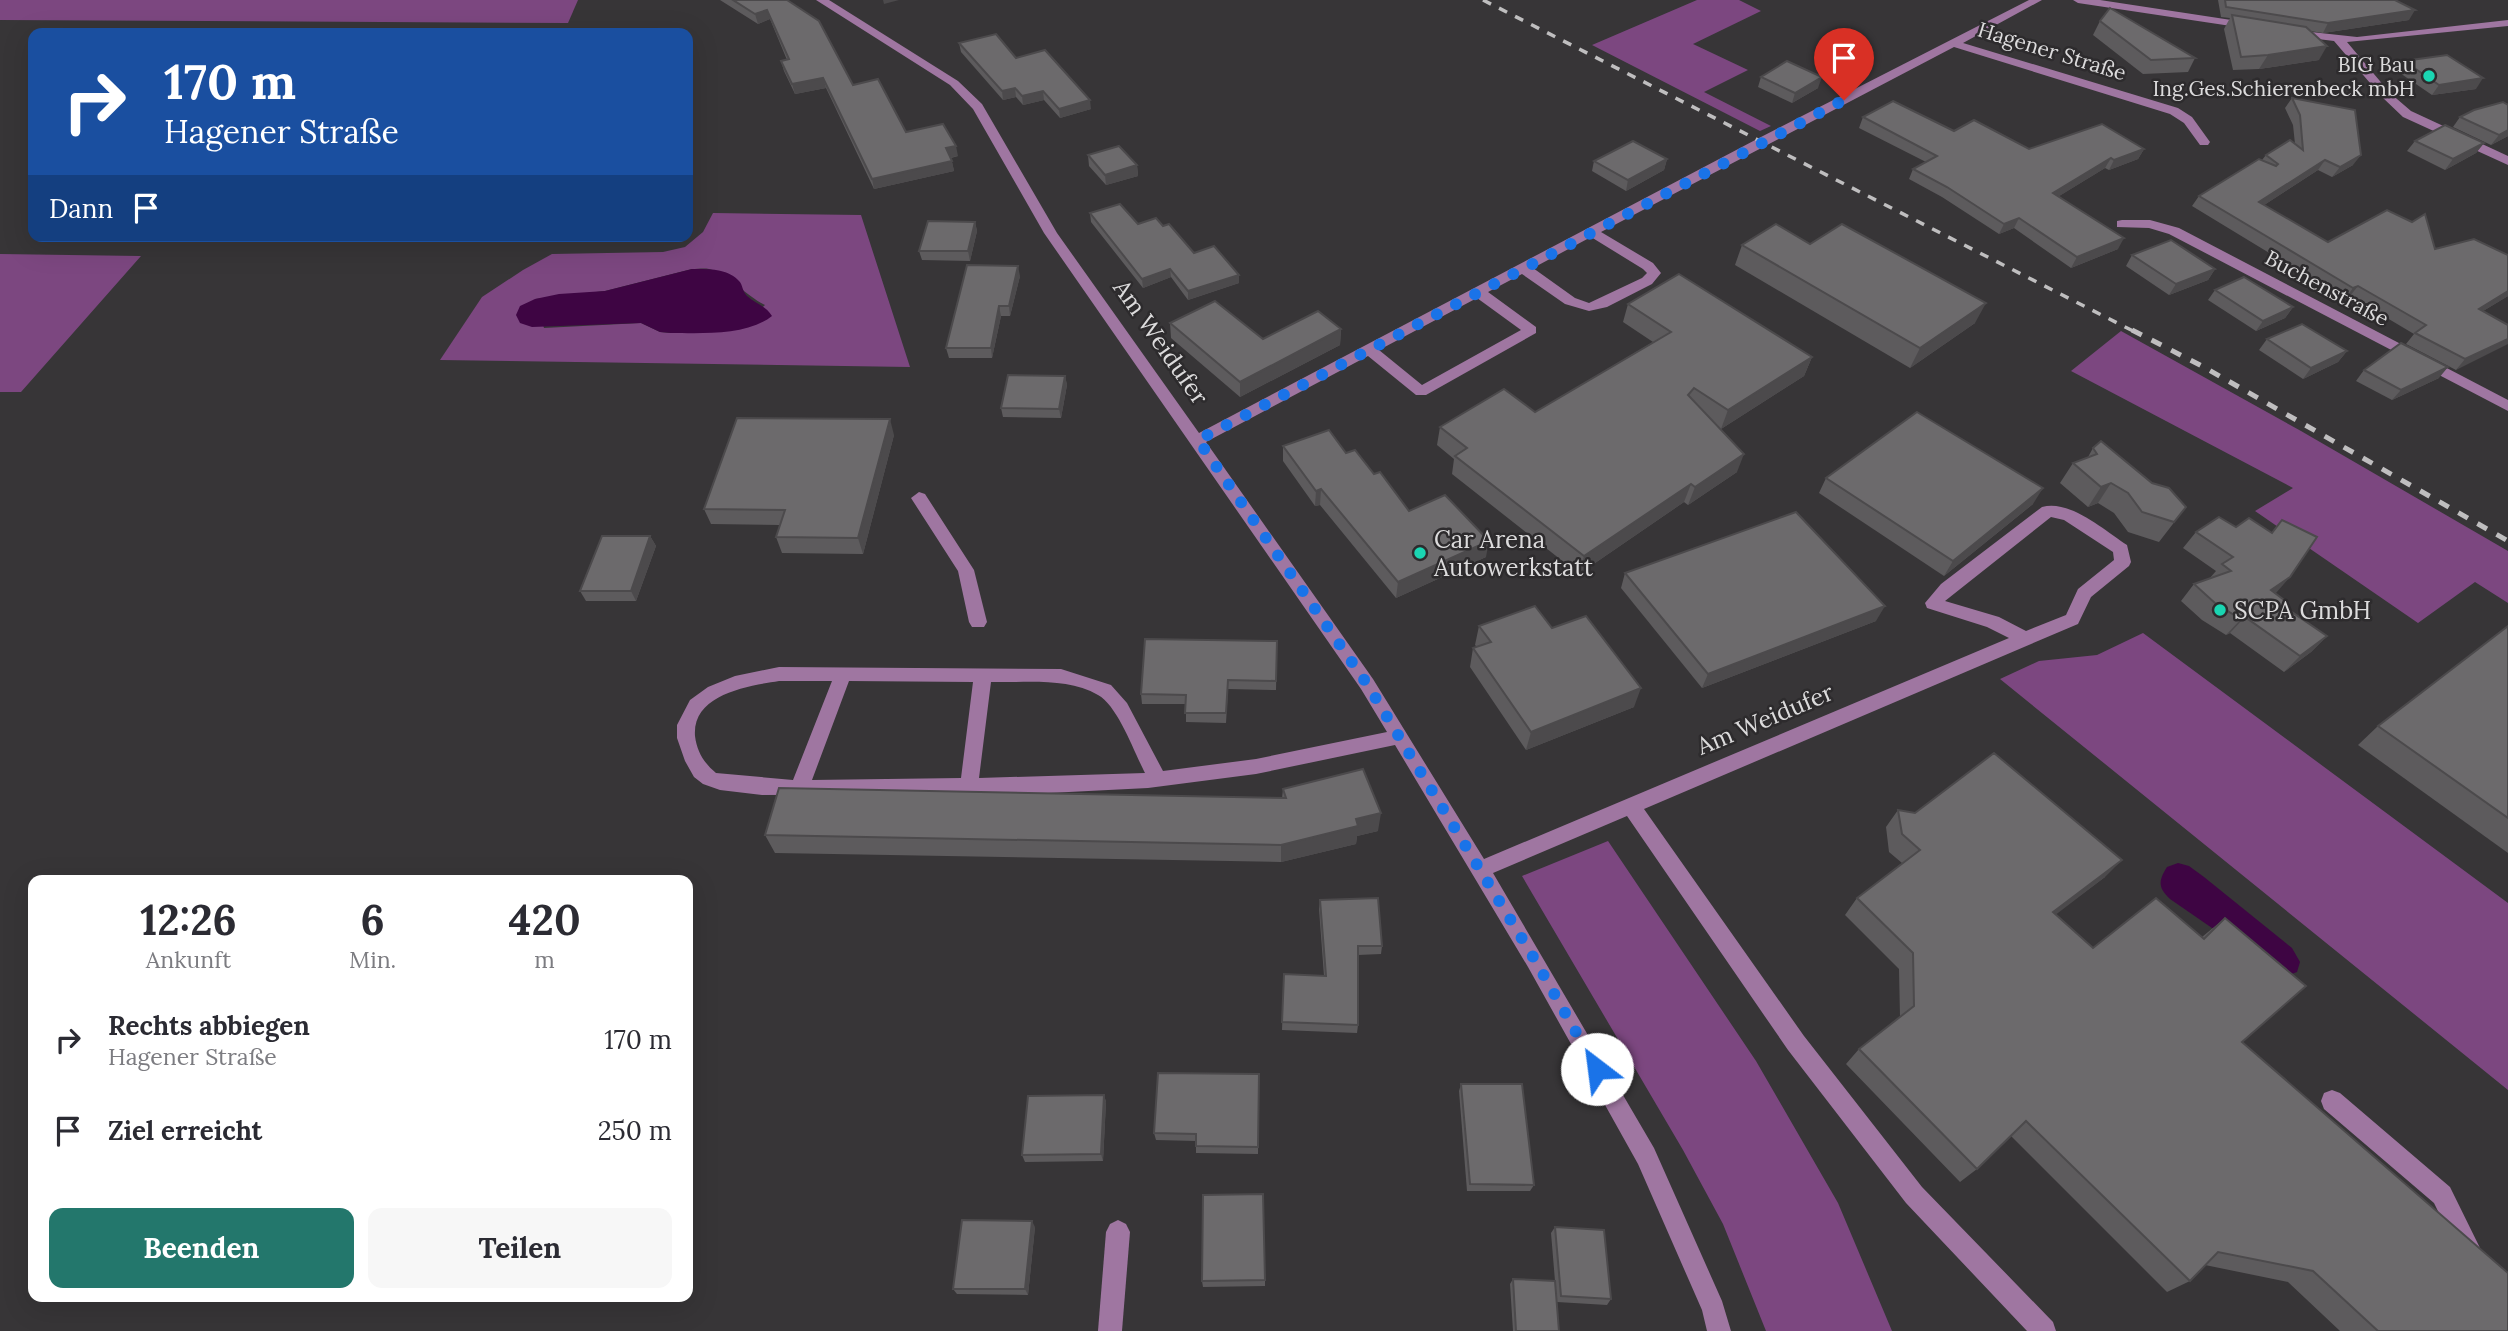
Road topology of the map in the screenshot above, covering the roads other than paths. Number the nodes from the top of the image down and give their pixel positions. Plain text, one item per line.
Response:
1 (821, 0) edge
2 (2078, 0) edge
3 (2188, 0) edge
4 (2031, 1) edge
5 (2175, 14) junction
6 (2508, 23) edge
7 (2258, 27) edge
8 (2285, 32) edge
9 (2340, 41) junction
10 (1956, 44) junction
11 (2204, 142) dead end
12 (2508, 160) edge
13 (2122, 224) dead end
14 (1591, 232) junction
15 (1523, 268) junction
16 (1478, 292) junction
17 (1369, 349) junction
18 (2508, 406) edge
19 (1198, 440) junction
20 (919, 498) dead end
21 (978, 622) dead end
22 (2025, 639) junction
23 (843, 675) junction
24 (983, 677) junction
25 (1399, 737) junction
26 (1157, 778) junction
27 (800, 786) junction
28 (969, 786) junction
29 (1630, 804) junction
30 (1479, 870) junction
31 (2332, 1101) dead end
32 (1118, 1232) dead end
33 (2482, 1264) edge
34 (1110, 1331) edge
35 (1719, 1331) edge
36 (2044, 1331) edge

1 - 19 street, Am Weidufer
2 - 5 street
3 - 5 street
4 - 10 street, Hagener Straße
5 - 7 street
6 - 9 street
8 - 9 street
9 - 12 street
10 - 11 street, Hagener Straße
10 - 14 street, Hagener Straße
13 - 18 street, Buchenstraße
14 - 15 street, Hagener Straße
14 - 15 street
15 - 16 street, Hagener Straße
16 - 17 street, Hagener Straße
16 - 17 street
17 - 19 street, Hagener Straße
19 - 25 street, Am Weidufer
20 - 21 street
22 - 22 street, Am Weidufer
22 - 29 street, Am Weidufer
23 - 24 street
23 - 27 street
23 - 27 street
24 - 26 street
24 - 28 street
25 - 26 street
25 - 30 street, Am Weidufer
26 - 28 street
27 - 28 street
29 - 30 street, Am Weidufer
29 - 36 street
30 - 35 street, Am Weidufer
31 - 33 street
32 - 34 street

